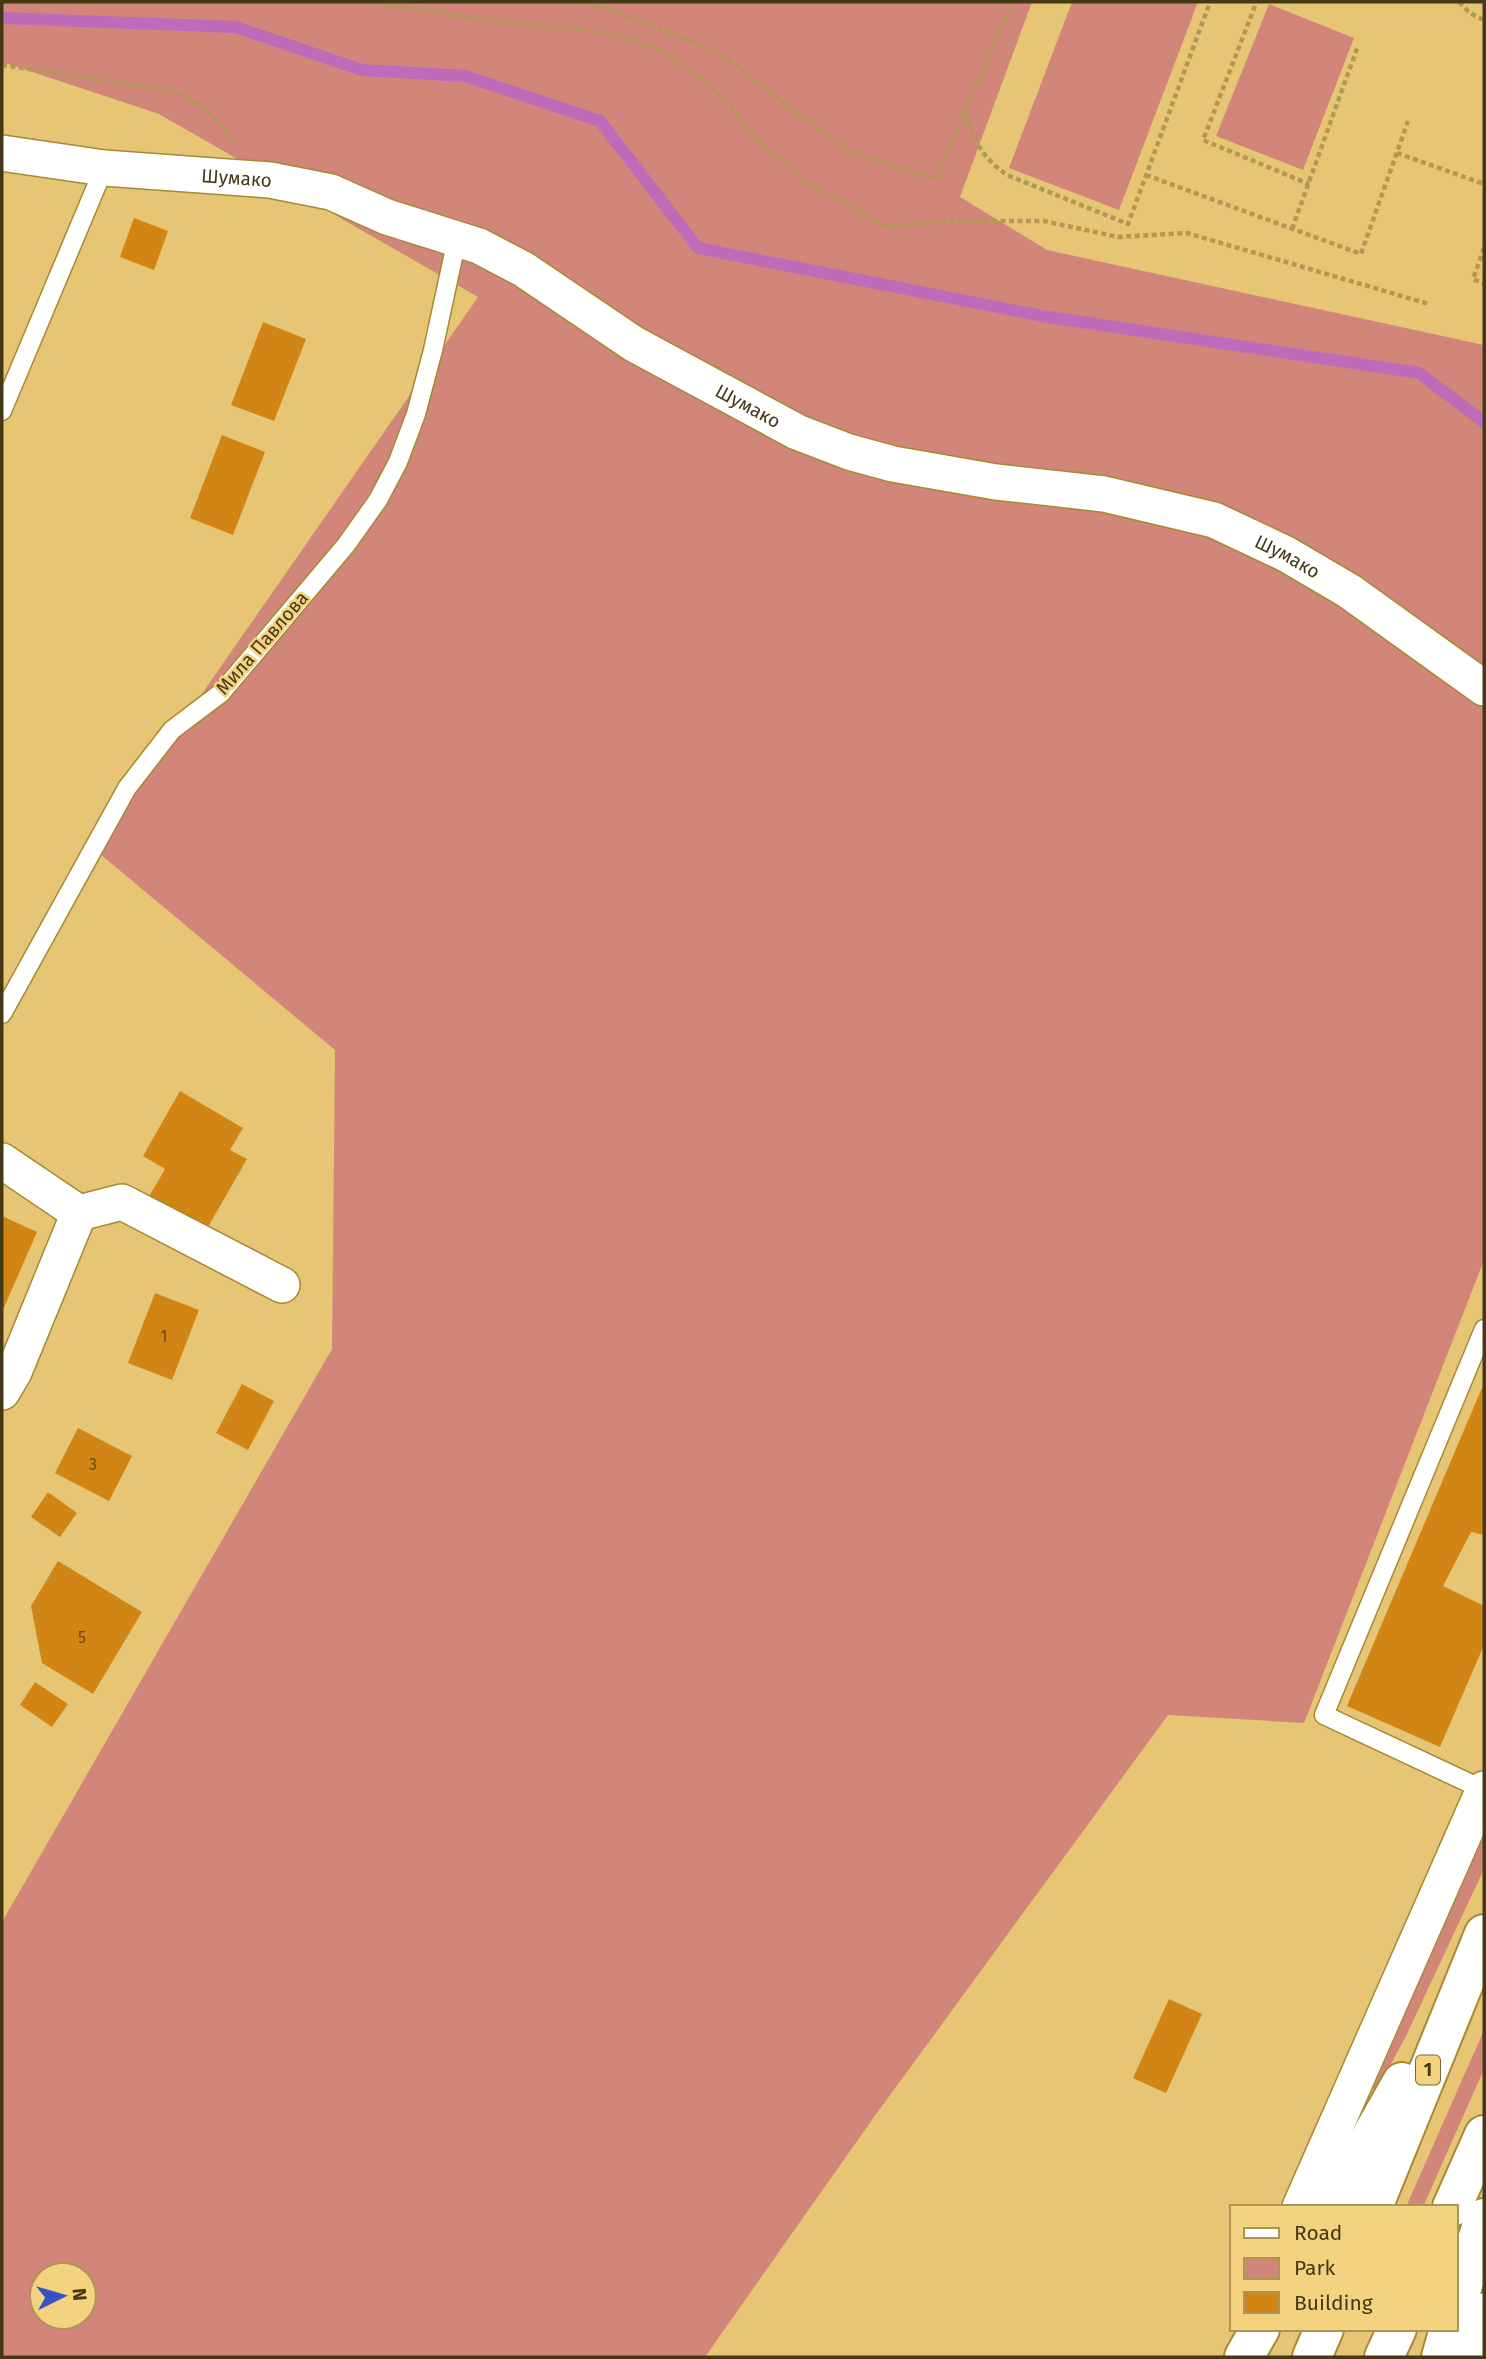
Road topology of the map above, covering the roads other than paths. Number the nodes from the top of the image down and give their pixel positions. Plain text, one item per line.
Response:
1 (2, 153) edge
2 (104, 169) junction
3 (457, 239) junction
4 (2, 411) edge
5 (1484, 688) edge
6 (2, 1014) edge
7 (2, 1161) edge
8 (79, 1213) junction
9 (282, 1285) dead end
10 (1484, 1329) edge
11 (2, 1392) edge
12 (1484, 1789) edge
13 (1479, 1945) edge
14 (1484, 2135) edge
15 (1301, 2205) edge
16 (1332, 2205) edge
17 (1374, 2205) edge
18 (1453, 2205) edge
19 (1484, 2218) edge
20 (1458, 2301) edge
21 (1484, 2311) edge
22 (1245, 2331) edge
23 (1259, 2331) edge
24 (1323, 2331) edge
25 (1396, 2331) edge
26 (1448, 2331) edge
27 (1484, 2351) edge
28 (1234, 2357) edge
29 (1244, 2357) edge
30 (1312, 2357) edge
31 (1384, 2357) edge
32 (1441, 2357) edge
33 (1464, 2357) edge
34 (1478, 2357) edge

1 - 2 street, Шумако
2 - 3 street, Шумако
2 - 4 lane
3 - 5 street, Шумако
3 - 6 lane, Мила Павлова
7 - 8 street
8 - 9 street
8 - 11 street
10 - 12 lane
12 - 15 street
13 - 16 highway
13 - 17 highway, 1
14 - 18 highway
19 - 20 highway
21 - 33 street
22 - 28 street
23 - 29 highway
24 - 30 highway
25 - 31 highway
26 - 32 highway
27 - 34 lane

